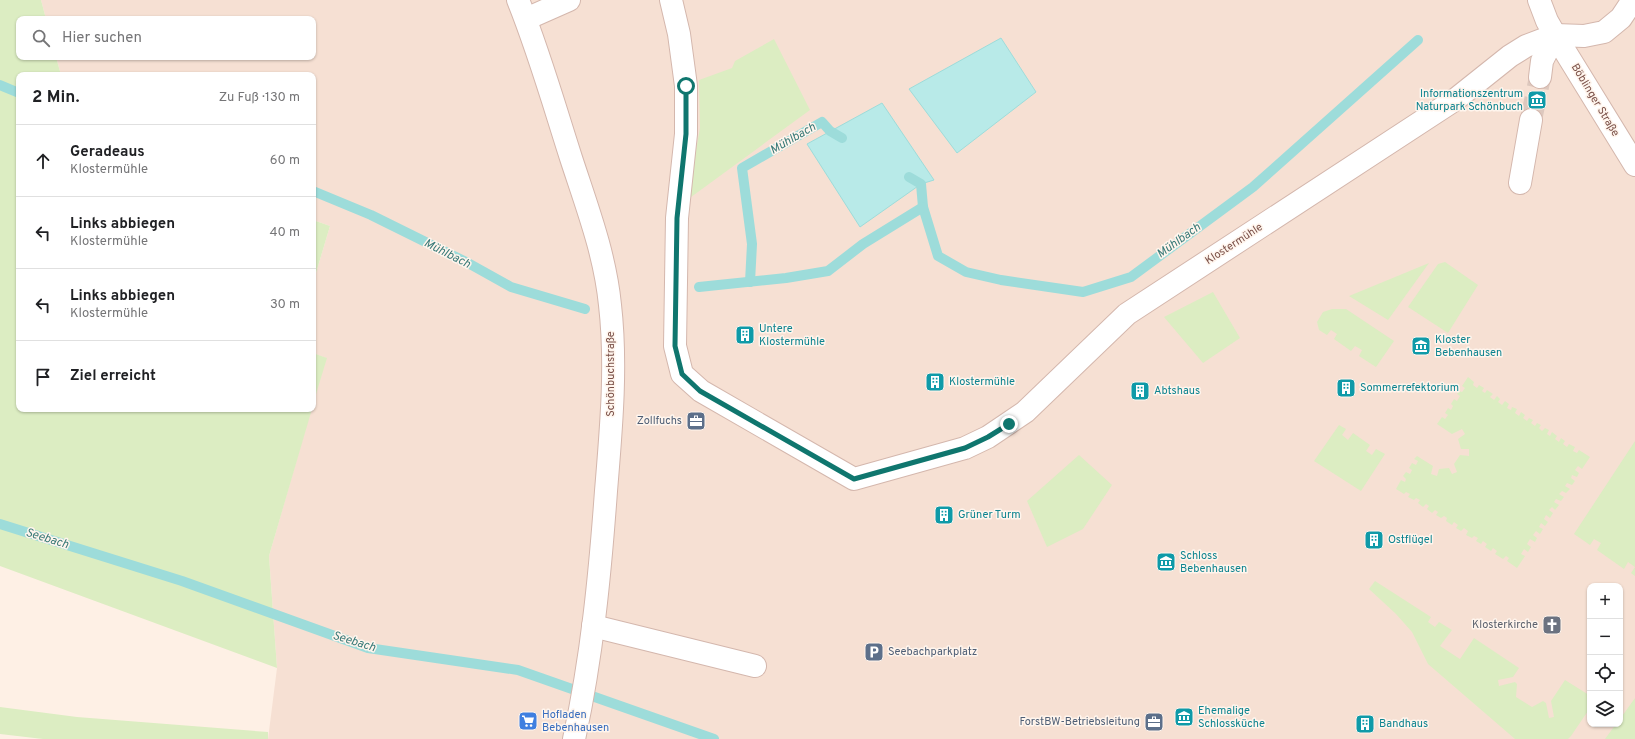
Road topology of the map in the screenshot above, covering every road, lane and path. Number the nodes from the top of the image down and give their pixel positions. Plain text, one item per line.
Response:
1 (569, 0) edge
2 (671, 0) edge
3 (1539, 0) edge
4 (1633, 0) edge
5 (522, 10) edge
6 (1555, 35) junction
7 (1540, 77) tunnel mouth
8 (1531, 120) tunnel mouth
9 (1635, 165) edge
10 (1520, 183) dead end
11 (593, 626) junction
12 (755, 666) dead end
13 (576, 729) edge

1 - 5 street, Schönbuchstraße
2 - 6 street, Klostermühle
3 - 6 street
4 - 6 street
5 - 11 street, Schönbuchstraße
6 - 7 street
6 - 9 street, Böblinger Straße
8 - 10 street
11 - 12 street
11 - 13 street, Schönbuchstraße

